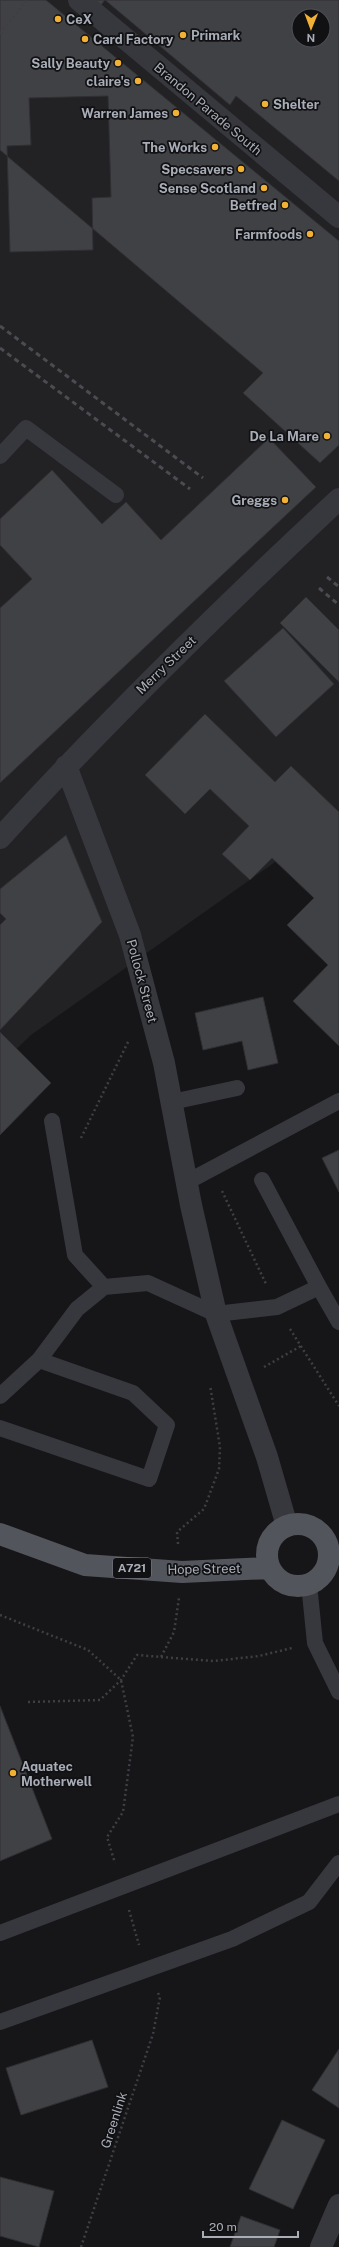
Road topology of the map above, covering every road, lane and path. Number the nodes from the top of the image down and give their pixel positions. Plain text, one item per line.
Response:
1 (27, 0) edge
2 (79, 0) edge
3 (0, 33) edge
4 (339, 217) edge
5 (0, 456) edge
6 (116, 495) dead end
7 (339, 499) edge
8 (66, 766) junction
9 (0, 838) edge
10 (148, 1002) junction
11 (238, 1088) dead end
12 (339, 1101) edge
13 (172, 1102) junction
14 (52, 1121) dead end
15 (62, 1178) junction
16 (262, 1180) dead end
17 (187, 1182) junction
18 (104, 1287) junction
19 (319, 1287) junction
20 (216, 1314) junction
21 (339, 1322) edge
22 (301, 1346) dead end
23 (39, 1360) junction
24 (236, 1372) junction
25 (0, 1396) edge
26 (0, 1428) edge
27 (287, 1526) junction
28 (0, 1534) edge
29 (334, 1548) edge
30 (269, 1568) junction
31 (182, 1572) junction
32 (309, 1584) junction
33 (0, 1615) edge
34 (315, 1643) junction
35 (162, 1657) junction
36 (121, 1680) junction
37 (339, 1692) edge
38 (28, 1702) dead end
39 (339, 1804) edge
40 (339, 1863) edge
41 (122, 1887) junction
42 (0, 1933) edge
43 (146, 1968) junction
44 (0, 2022) edge
45 (339, 2205) edge
46 (81, 2247) edge
47 (321, 2247) edge

1 - 3 path
2 - 4 street, Brandon Parade South
5 - 6 lane
7 - 8 street, Merry Street
8 - 9 street, Merry Street
8 - 10 street, Pollock Street
10 - 13 street, Pollock Street
10 - 15 path
11 - 13 lane
12 - 17 lane
13 - 17 street, Pollock Street
14 - 15 lane
15 - 18 lane
16 - 19 lane
17 - 20 street, Pollock Street
18 - 20 lane
18 - 23 lane
19 - 20 lane
19 - 21 lane
20 - 24 street, Pollock Street
22 - 24 path
23 - 25 lane
23 - 26 lane
24 - 27 street, Pollock Street
24 - 31 path
27 - 29 main road
27 - 30 main road
28 - 31 main road, Hope Street / A721
29 - 32 main road
30 - 31 main road, Hope Street / A721
30 - 32 main road
31 - 35 path
32 - 34 lane
33 - 36 path
34 - 35 path
34 - 37 lane
35 - 36 path
36 - 38 path
36 - 41 path
39 - 41 lane
40 - 43 lane
41 - 42 lane
41 - 43 path
43 - 44 lane
43 - 46 path, Greenlink
45 - 47 street

